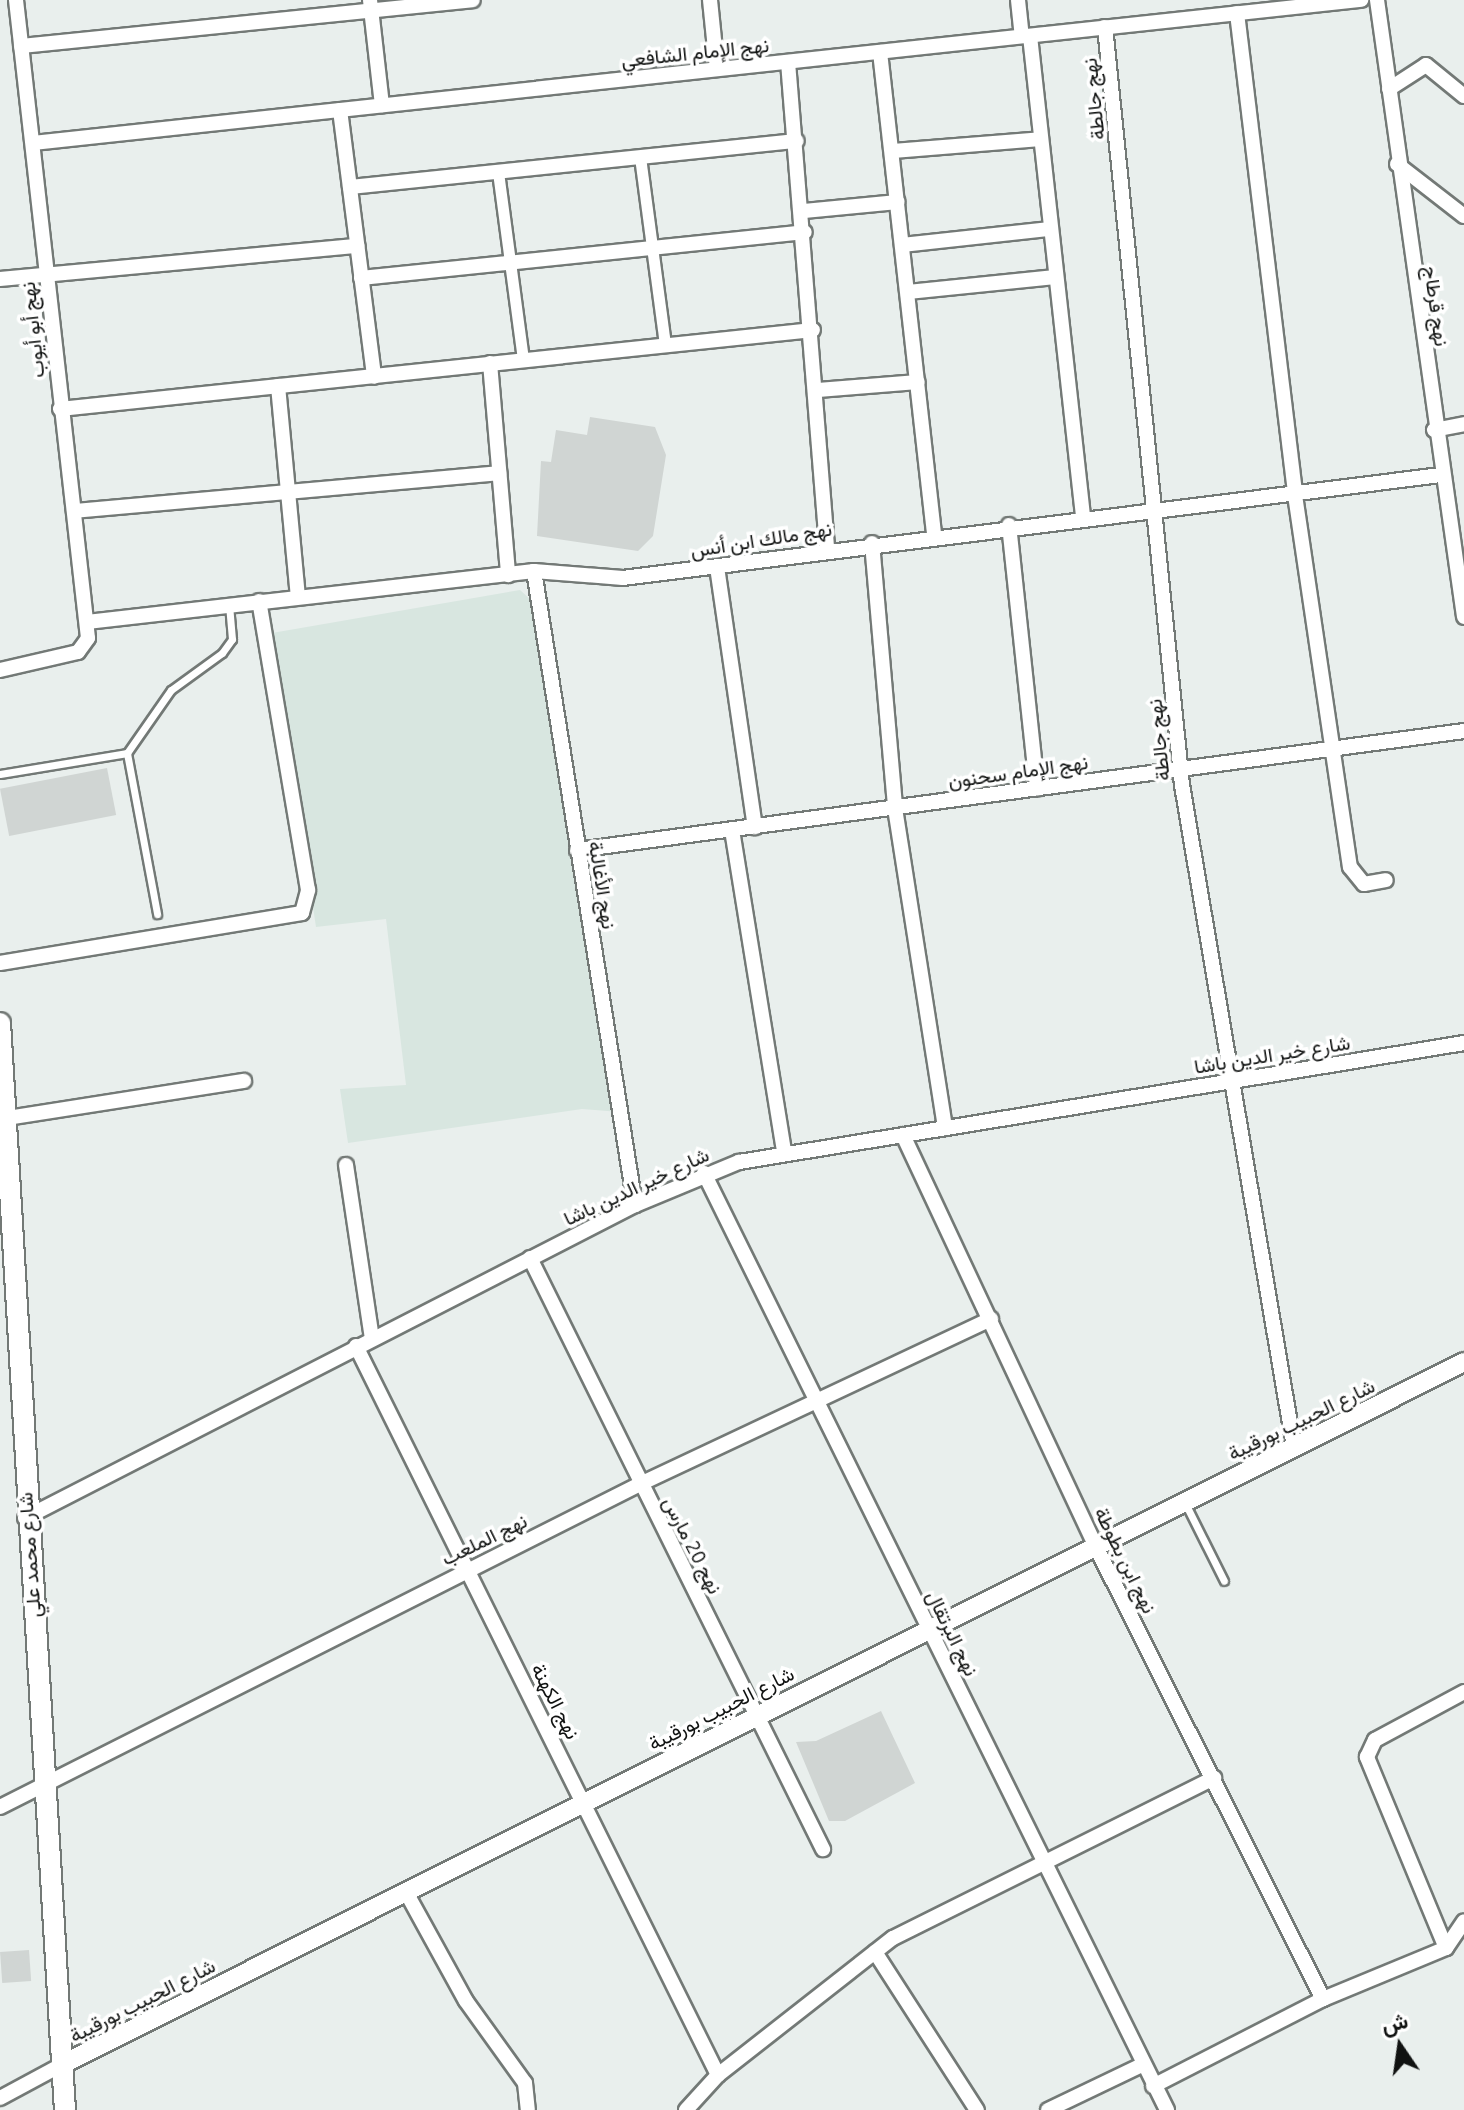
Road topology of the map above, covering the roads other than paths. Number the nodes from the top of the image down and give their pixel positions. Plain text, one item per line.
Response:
1 (16, 0) edge
2 (473, 0) edge
3 (710, 0) edge
4 (1018, 0) edge
5 (1361, 0) edge
6 (1377, 0) edge
7 (371, 5) edge
8 (1237, 13) junction
9 (1105, 27) junction
10 (1026, 36) junction
11 (21, 46) junction
12 (880, 52) junction
13 (788, 62) junction
14 (717, 69) junction
15 (1389, 89) junction
16 (1463, 94) edge
17 (382, 105) junction
18 (340, 110) junction
19 (1041, 139) junction
20 (797, 141) junction
21 (33, 143) junction
22 (893, 151) junction
23 (640, 157) junction
24 (1397, 164) junction
25 (498, 172) junction
26 (350, 187) junction
27 (898, 202) junction
28 (804, 211) junction
29 (1464, 216) edge
30 (1050, 229) junction
31 (805, 232) junction
32 (902, 245) junction
33 (357, 246) junction
34 (650, 247) junction
35 (510, 261) junction
36 (46, 275) junction
37 (1055, 277) junction
38 (361, 278) junction
39 (0, 279) edge
40 (908, 292) junction
41 (813, 330) junction
42 (665, 344) junction
43 (523, 360) junction
44 (490, 363) junction
45 (374, 377) junction
46 (918, 382) junction
47 (278, 386) junction
48 (818, 390) junction
49 (60, 409) junction
50 (1464, 424) edge
51 (1434, 430) junction
52 (499, 473) junction
53 (1441, 475) junction
54 (289, 495) junction
55 (1295, 495) junction
56 (1157, 510) junction
57 (74, 511) junction
58 (1083, 517) junction
59 (1009, 525) junction
60 (934, 535) junction
61 (872, 543) junction
62 (827, 549) junction
63 (1460, 562) edge
64 (717, 567) junction
65 (534, 571) junction
66 (508, 575) junction
67 (298, 596) junction
68 (259, 601) junction
69 (229, 607) junction
70 (1464, 617) edge
71 (87, 622) junction
72 (0, 670) edge
73 (1464, 731) edge
74 (1330, 751) junction
75 (127, 753) junction
76 (1183, 769) junction
77 (0, 774) edge
78 (1037, 789) junction
79 (895, 808) junction
80 (755, 827) junction
81 (732, 830) junction
82 (577, 850) junction
83 (1386, 880) dead end
84 (157, 914) dead end
85 (0, 963) edge
86 (0, 1023) edge
87 (1464, 1043) edge
88 (3, 1075) edge
89 (244, 1081) dead end
90 (1229, 1081) junction
91 (7, 1118) junction
92 (945, 1128) junction
93 (903, 1135) junction
94 (784, 1151) junction
95 (346, 1165) dead end
96 (704, 1173) junction
97 (635, 1205) junction
98 (530, 1258) junction
99 (8, 1266) edge
100 (991, 1319) junction
101 (372, 1338) junction
102 (356, 1346) junction
103 (1464, 1362) edge
104 (819, 1401) junction
105 (1294, 1447) junction
106 (640, 1484) junction
107 (1184, 1501) junction
108 (25, 1518) junction
109 (1095, 1545) junction
110 (467, 1569) junction
111 (1224, 1581) dead end
112 (929, 1629) junction
113 (1464, 1692) edge
114 (756, 1714) junction
115 (1214, 1778) junction
116 (47, 1784) junction
117 (585, 1801) junction
118 (0, 1807) edge
119 (823, 1849) dead end
120 (1041, 1862) junction
121 (406, 1892) junction
122 (1463, 1925) edge
123 (1446, 1948) junction
124 (875, 1952) junction
125 (1323, 1999) junction
126 (65, 2063) junction
127 (1142, 2065) junction
128 (718, 2075) junction
129 (1153, 2086) junction
130 (0, 2098) edge
131 (66, 2103) edge
132 (528, 2110) edge
133 (686, 2110) edge
134 (977, 2110) edge
135 (1048, 2110) edge
136 (1167, 2110) edge

1 - 11 street, نهج أبو أيوب
2 - 7 street
3 - 14 street
4 - 10 street
5 - 8 street, نهج الإمام الشافعي
6 - 15 street, نهج قرطاج
7 - 11 street
7 - 17 street
8 - 9 street, نهج الإمام الشافعي
8 - 55 street
9 - 10 street, نهج الإمام الشافعي
9 - 56 street, نهج جالطة
10 - 12 street, نهج الإمام الشافعي
10 - 19 street
11 - 21 street, نهج أبو أيوب
12 - 13 street, نهج الإمام الشافعي
12 - 22 street
13 - 14 street, نهج الإمام الشافعي
13 - 20 street
14 - 17 street, نهج الإمام الشافعي
15 - 16 street
15 - 24 street, نهج قرطاج
17 - 18 street, نهج الإمام الشافعي
18 - 21 street, نهج الإمام الشافعي
18 - 26 street
19 - 22 street
19 - 30 street
20 - 23 street
20 - 28 street
21 - 36 street, نهج أبو أيوب
22 - 27 street
23 - 25 street
23 - 34 street
24 - 29 street
24 - 51 street, نهج قرطاج
25 - 26 street
25 - 35 street
26 - 33 street
27 - 28 street
27 - 32 street
28 - 31 street
30 - 32 street
30 - 37 street
31 - 34 street
31 - 41 street
32 - 40 street
33 - 36 street
33 - 38 street
34 - 35 street
34 - 42 street
35 - 38 street
35 - 43 street
36 - 39 street
36 - 49 street, نهج أبو أيوب
37 - 40 street
37 - 58 street
38 - 45 street
40 - 46 street
41 - 42 street
41 - 48 street
42 - 43 street
43 - 44 street
44 - 45 street
44 - 52 street
45 - 47 street
46 - 48 street
46 - 60 street
47 - 49 street
47 - 54 street
48 - 62 street
49 - 57 street, نهج أبو أيوب
50 - 51 street
51 - 53 street, نهج قرطاج
52 - 54 street
52 - 66 street
53 - 55 street, نهج مالك ابن أنس
53 - 63 street, نهج قرطاج
54 - 57 street
54 - 67 street
55 - 56 street, نهج مالك ابن أنس
55 - 74 street
56 - 58 street, نهج مالك ابن أنس
56 - 76 street, نهج جالطة
57 - 71 street, نهج أبو أيوب
58 - 59 street, نهج مالك ابن أنس
59 - 60 street, نهج مالك ابن أنس
59 - 78 street
60 - 61 street, نهج مالك ابن أنس
61 - 62 street, نهج مالك ابن أنس
61 - 79 street
62 - 64 street, نهج مالك ابن أنس
63 - 70 street, نهج قرطاج
64 - 65 street, نهج مالك ابن أنس
64 - 80 street
65 - 66 street, نهج مالك ابن أنس
65 - 82 street, نهج الأغالبة
66 - 67 street, نهج مالك ابن أنس
67 - 68 street, نهج مالك ابن أنس
68 - 69 street, نهج مالك ابن أنس
68 - 85 street
69 - 71 street, نهج مالك ابن أنس
69 - 75 lane
71 - 72 street, نهج أبو أيوب
73 - 74 street, نهج الإمام سحنون
74 - 76 street, نهج الإمام سحنون
74 - 83 street
75 - 77 lane
75 - 84 lane
76 - 78 street, نهج الإمام سحنون
76 - 90 street, نهج جالطة
78 - 79 street, نهج الإمام سحنون
79 - 80 street, نهج الإمام سحنون
79 - 92 street
80 - 81 street, نهج الإمام سحنون
81 - 82 street, نهج الإمام سحنون
81 - 94 street
82 - 97 street, نهج الأغالبة
86 - 88 main road, شارع محمد علي
87 - 90 street, شارع خير الدين باشا
88 - 91 main road, شارع محمد علي
89 - 91 street
90 - 92 street, شارع خير الدين باشا
90 - 105 street, نهج جالطة
91 - 99 main road, شارع محمد علي
92 - 93 street, شارع خير الدين باشا
93 - 94 street, شارع خير الدين باشا
93 - 100 street, نهج ابن بطوطة
94 - 96 street, شارع خير الدين باشا
95 - 101 street
96 - 97 street, شارع خير الدين باشا
96 - 104 street, نهج البرتقال
97 - 98 street, شارع خير الدين باشا
98 - 101 street, شارع خير الدين باشا
98 - 106 street, نهج 20 مارس
99 - 108 main road, شارع محمد علي
100 - 104 street, نهج الملعب
100 - 109 street, نهج ابن بطوطة
101 - 102 street, شارع خير الدين باشا
102 - 108 street, شارع خير الدين باشا
102 - 110 street, نهج الكهنة
103 - 105 street, شارع الحبيب بورقيبة
104 - 106 street, نهج الملعب
104 - 112 street, نهج البرتقال
105 - 107 street, شارع الحبيب بورقيبة
106 - 110 street, نهج الملعب
106 - 114 street, نهج 20 مارس
107 - 109 street, شارع الحبيب بورقيبة
107 - 111 lane
108 - 116 main road, شارع محمد علي
109 - 112 street, شارع الحبيب بورقيبة
109 - 115 street, نهج ابن بطوطة
110 - 116 street, نهج الملعب
110 - 117 street, نهج الكهنة
112 - 114 street, شارع الحبيب بورقيبة
112 - 120 street, نهج البرتقال
113 - 123 street
114 - 117 street, شارع الحبيب بورقيبة
114 - 119 street, نهج 20 مارس
115 - 120 street
115 - 125 street, نهج ابن بطوطة
116 - 118 street, نهج الملعب
116 - 126 main road, شارع محمد علي
117 - 121 street, شارع الحبيب بورقيبة
117 - 128 street, نهج الكهنة
120 - 124 street
120 - 127 street, نهج البرتقال
121 - 126 street, شارع الحبيب بورقيبة
121 - 132 street
122 - 123 street
123 - 125 street
124 - 128 street
124 - 134 street
125 - 129 street
126 - 130 street, شارع الحبيب بورقيبة
126 - 131 main road, شارع محمد علي
127 - 129 street, نهج البرتقال
127 - 135 street
128 - 133 street
129 - 136 street, نهج البرتقال

